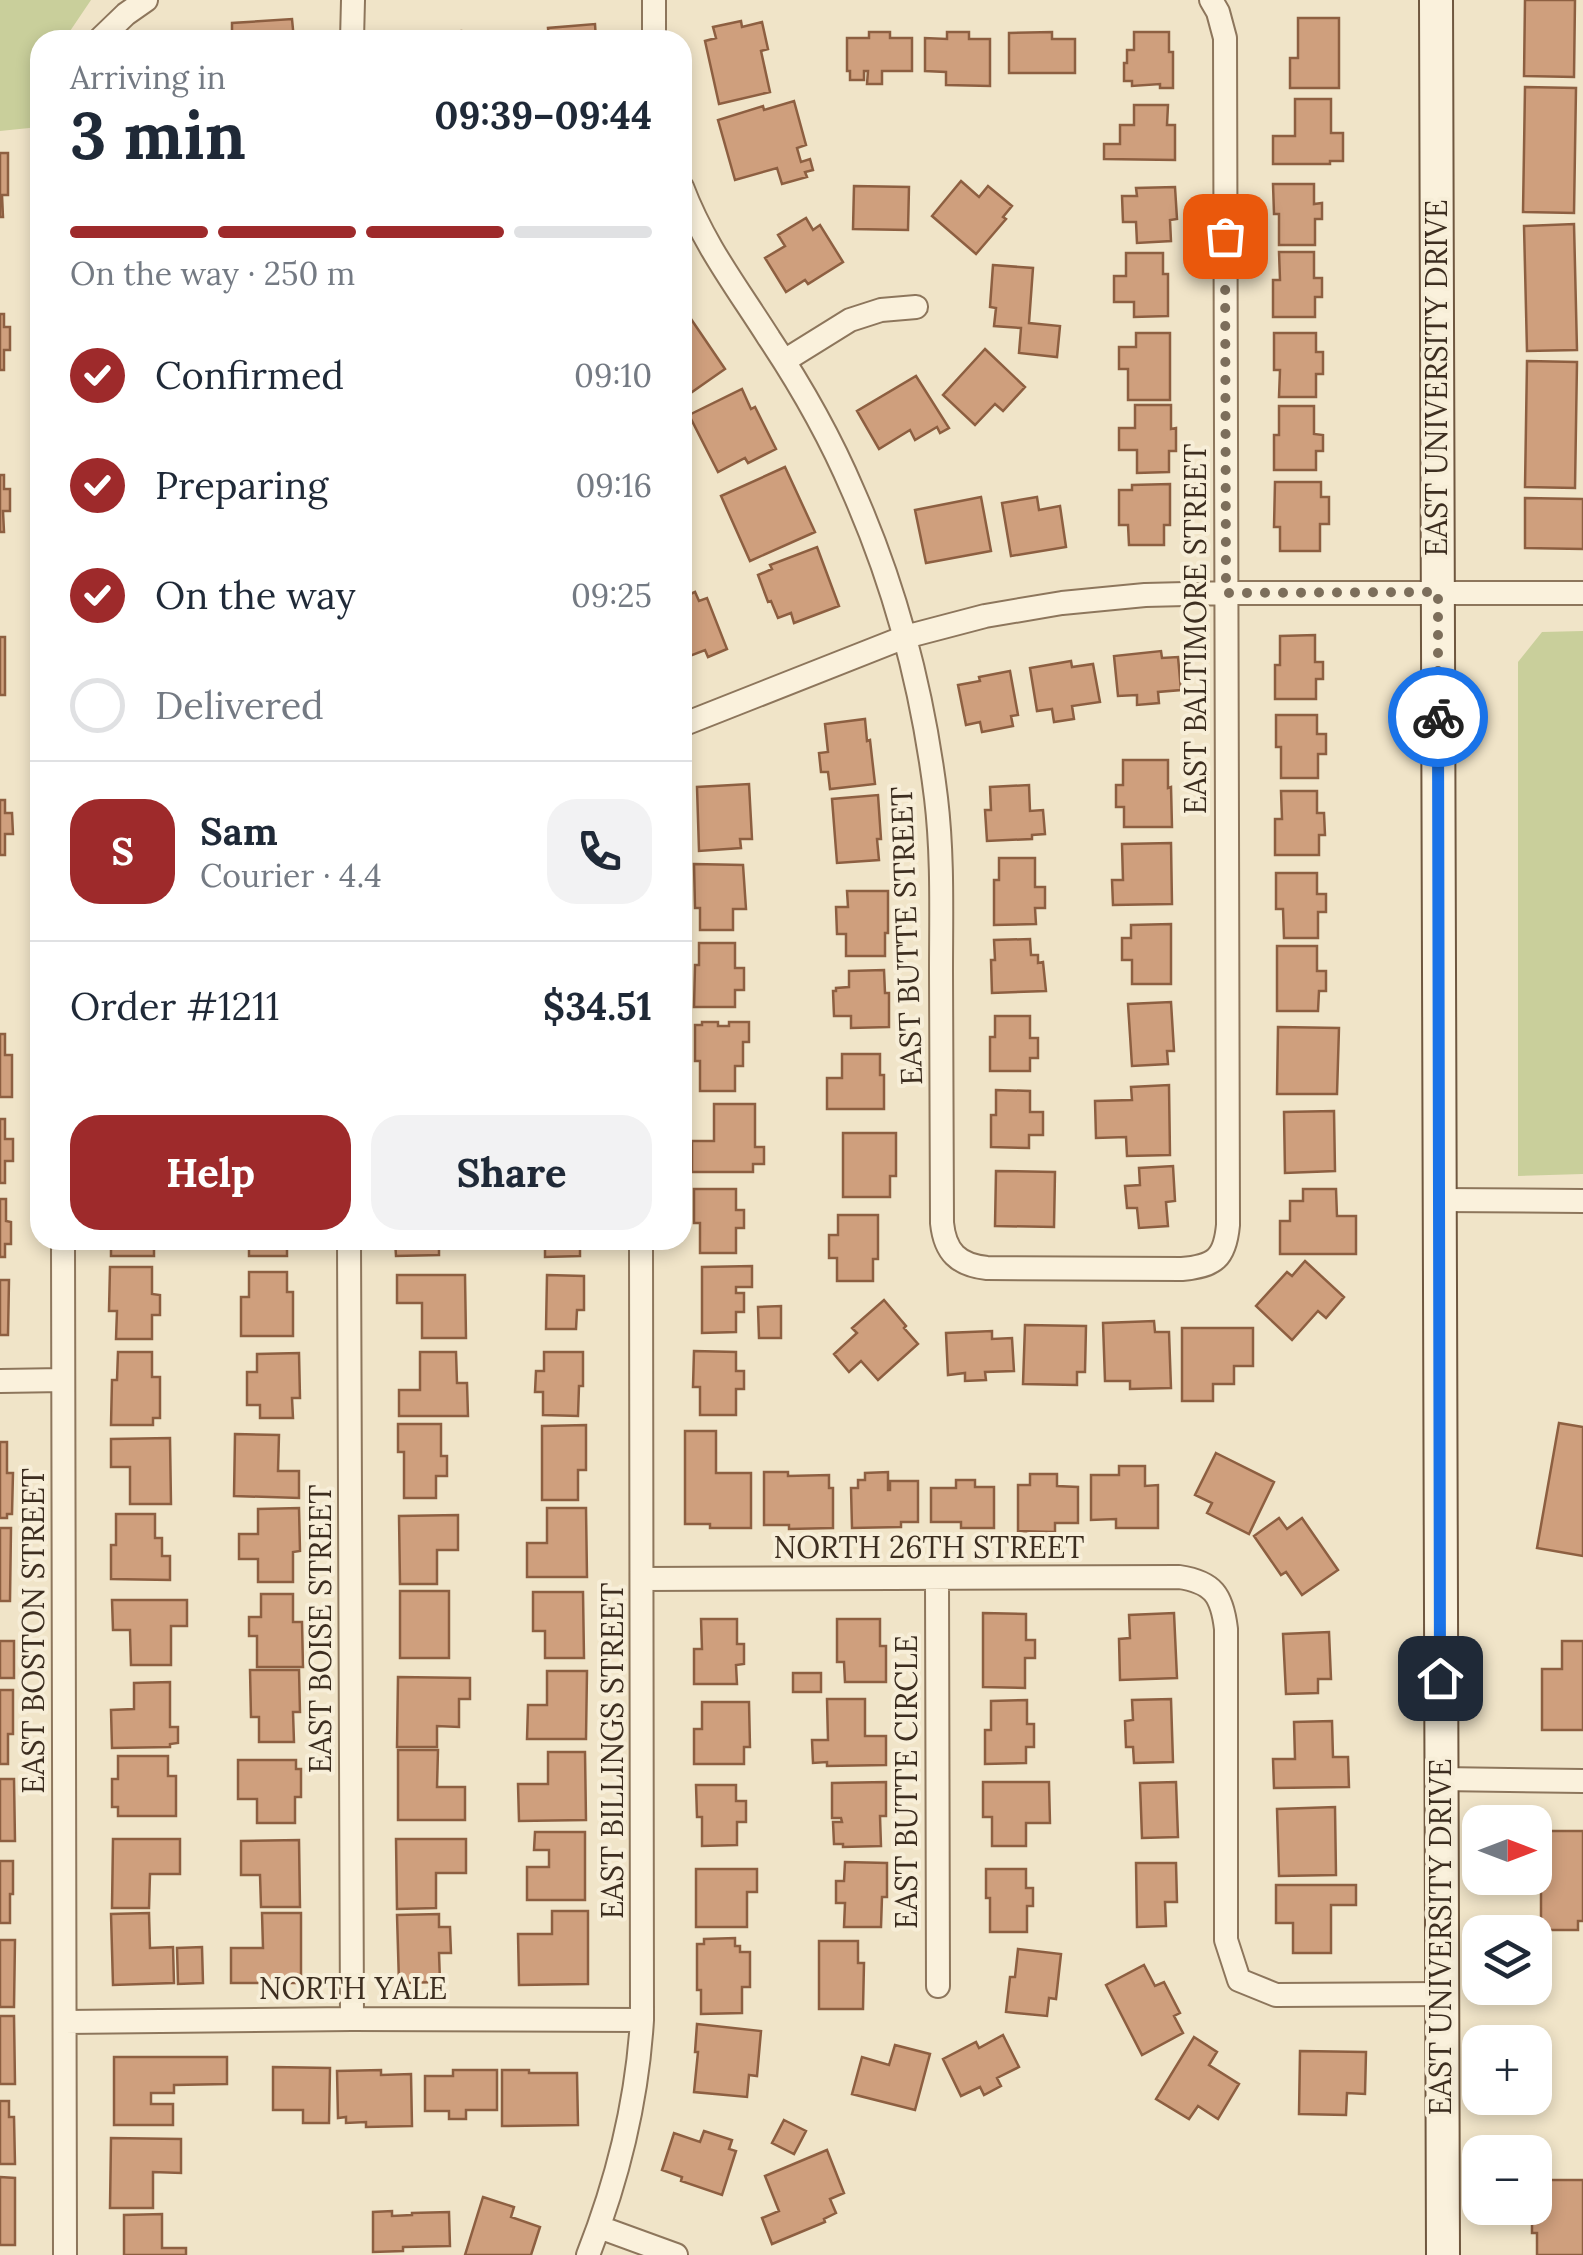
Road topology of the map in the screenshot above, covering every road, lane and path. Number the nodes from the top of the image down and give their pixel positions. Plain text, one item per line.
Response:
1 (146, 0) edge
2 (352, 0) edge
3 (654, 0) edge
4 (1210, 0) edge
5 (1436, 0) edge
6 (110, 30) edge
7 (352, 30) edge
8 (654, 30) edge
9 (692, 210) edge
10 (916, 307) dead end
11 (784, 361) junction
12 (1438, 592) junction
13 (1226, 593) junction
14 (1583, 594) edge
15 (905, 637) junction
16 (692, 721) edge
17 (1439, 1200) junction
18 (1583, 1201) edge
19 (63, 1250) edge
20 (349, 1250) edge
21 (641, 1250) edge
22 (954, 1257) joint
23 (64, 1380) junction
24 (0, 1381) edge
25 (937, 1578) junction
26 (642, 1579) junction
27 (1440, 1780) junction
28 (1583, 1780) edge
29 (938, 1986) dead end
30 (1442, 1994) junction
31 (352, 2018) junction
32 (642, 2020) junction
33 (65, 2022) junction
34 (599, 2227) junction
35 (66, 2255) edge
36 (588, 2255) edge
37 (676, 2255) edge
38 (1443, 2255) edge

1 - 6 street
2 - 7 street
3 - 8 street
4 - 13 street, EAST BALTIMORE STREET
5 - 12 main road, EAST UNIVERSITY DRIVE
9 - 11 street, EAST BUTTE STREET
10 - 11 street
11 - 15 street, EAST BUTTE STREET
12 - 13 street
12 - 14 street
12 - 17 main road, EAST UNIVERSITY DRIVE
13 - 15 street
13 - 22 street, EAST BALTIMORE STREET
15 - 16 street
15 - 22 street, EAST BUTTE STREET
17 - 18 street
17 - 27 main road, EAST UNIVERSITY DRIVE
19 - 23 street, EAST BOSTON STREET
20 - 31 street, EAST BOISE STREET
21 - 26 street, EAST BILLINGS STREET
23 - 24 street
23 - 33 street, EAST BOSTON STREET
25 - 26 street, NORTH 26TH STREET
25 - 29 street, EAST BUTTE CIRCLE
25 - 30 street, NORTH 26TH STREET
26 - 32 street, EAST BILLINGS STREET
27 - 28 street
27 - 30 main road, EAST UNIVERSITY DRIVE
30 - 38 main road, EAST UNIVERSITY DRIVE
31 - 32 street, NORTH YALE
31 - 33 street, NORTH YALE
32 - 34 street, EAST BILLINGS STREET
33 - 35 street, EAST BOSTON STREET
34 - 36 street, EAST BILLINGS STREET
34 - 37 street

